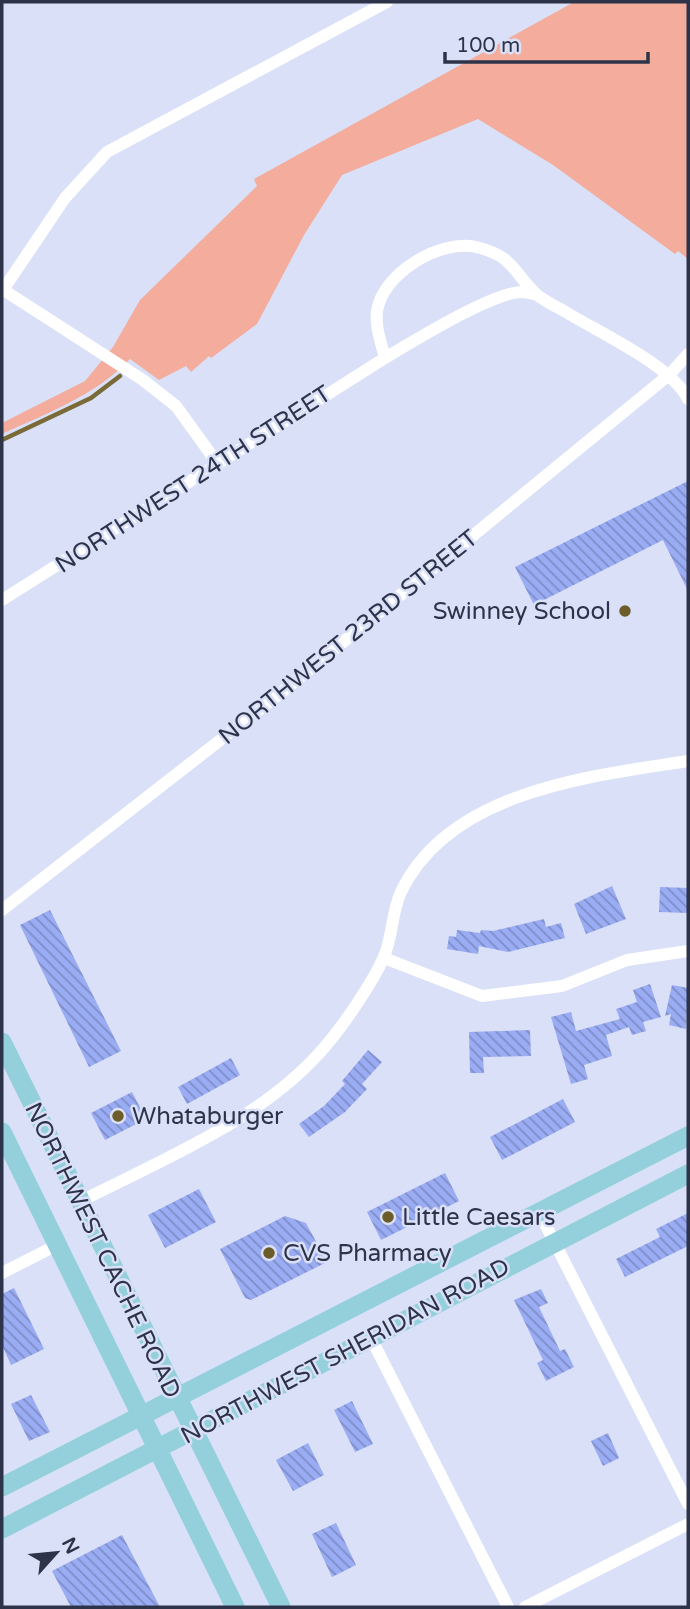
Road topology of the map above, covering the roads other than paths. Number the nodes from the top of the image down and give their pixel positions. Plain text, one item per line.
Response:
1 (387, 2) edge
2 (2, 290) edge
3 (537, 295) junction
4 (688, 355) edge
5 (385, 358) junction
6 (670, 374) junction
7 (688, 399) edge
8 (218, 464) junction
9 (2, 600) edge
10 (688, 761) edge
11 (2, 910) edge
12 (688, 951) edge
13 (384, 958) junction
14 (2, 1042) edge
15 (2, 1132) edge
16 (688, 1136) edge
17 (688, 1174) edge
18 (79, 1202) junction
19 (539, 1212) junction
20 (554, 1242) junction
21 (55, 1246) junction
22 (2, 1273) edge
23 (372, 1340) junction
24 (175, 1397) junction
25 (139, 1415) junction
26 (192, 1432) junction
27 (156, 1450) junction
28 (2, 1487) edge
29 (688, 1504) edge
30 (688, 1524) edge
31 (2, 1529) edge
32 (235, 1607) edge
33 (281, 1607) edge
34 (508, 1607) edge
35 (525, 1607) edge

1 - 2 street
2 - 8 street
3 - 5 street, NORTHWEST 24TH STREET
3 - 5 street
3 - 6 street
4 - 6 street, NORTHWEST 23RD STREET
5 - 8 street, NORTHWEST 24TH STREET
6 - 7 street
6 - 11 street, NORTHWEST 23RD STREET
8 - 9 street, NORTHWEST 24TH STREET
10 - 13 street
12 - 13 street
13 - 18 street
14 - 18 main road, NORTHWEST CACHE ROAD
15 - 21 main road, NORTHWEST CACHE ROAD
16 - 19 main road, NORTHWEST SHERIDAN ROAD
17 - 20 main road, NORTHWEST SHERIDAN ROAD
18 - 24 main road, NORTHWEST CACHE ROAD
19 - 20 street
19 - 24 main road, NORTHWEST SHERIDAN ROAD
20 - 23 main road, NORTHWEST SHERIDAN ROAD
20 - 29 street
21 - 22 street
21 - 25 main road, NORTHWEST CACHE ROAD
23 - 26 main road, NORTHWEST SHERIDAN ROAD
23 - 34 street
24 - 25 main road, NORTHWEST SHERIDAN ROAD
24 - 26 main road, NORTHWEST CACHE ROAD
25 - 27 main road, NORTHWEST CACHE ROAD
25 - 28 main road, NORTHWEST SHERIDAN ROAD
26 - 27 main road, NORTHWEST SHERIDAN ROAD
26 - 33 main road, NORTHWEST CACHE ROAD
27 - 31 main road, NORTHWEST SHERIDAN ROAD
27 - 32 main road, NORTHWEST CACHE ROAD
30 - 35 street

